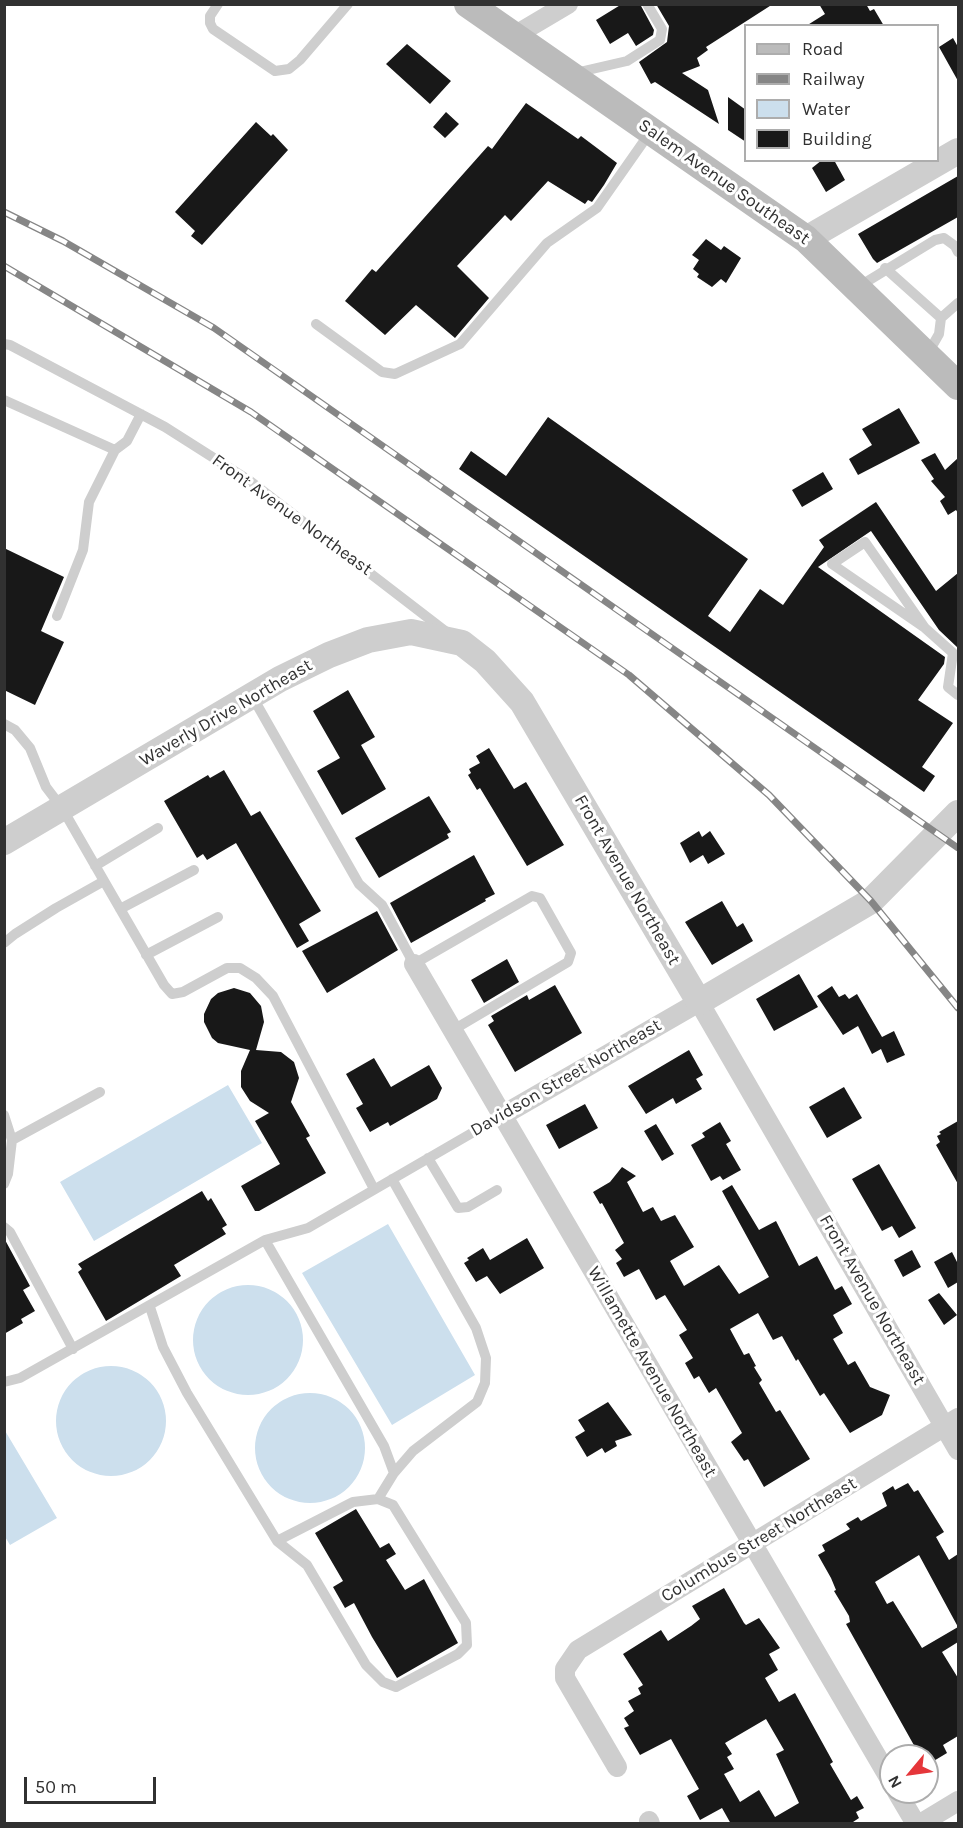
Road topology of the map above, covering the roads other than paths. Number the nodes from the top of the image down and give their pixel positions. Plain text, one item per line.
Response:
1 (218, 4) edge
2 (348, 4) edge
3 (468, 4) edge
4 (567, 4) edge
5 (648, 4) edge
6 (514, 36) junction
7 (570, 74) junction
8 (651, 131) junction
9 (958, 151) edge
10 (806, 239) junction
11 (958, 252) edge
12 (885, 268) junction
13 (858, 287) junction
14 (958, 303) edge
15 (941, 318) junction
16 (316, 324) dead end
17 (7, 344) edge
18 (927, 355) junction
19 (958, 386) edge
20 (4, 400) edge
21 (141, 414) junction
22 (115, 450) junction
23 (57, 616) dead end
24 (925, 628) junction
25 (462, 643) junction
26 (958, 695) edge
27 (252, 696) junction
28 (4, 724) edge
29 (62, 808) junction
30 (958, 813) edge
31 (158, 828) dead end
32 (4, 842) edge
33 (95, 866) junction
34 (194, 870) dead end
35 (104, 881) junction
36 (120, 909) junction
37 (218, 917) dead end
38 (4, 943) edge
39 (146, 955) junction
40 (414, 964) junction
41 (699, 1002) junction
42 (453, 1030) junction
43 (100, 1092) dead end
44 (4, 1115) edge
45 (503, 1115) junction
46 (12, 1140) junction
47 (428, 1158) junction
48 (392, 1179) junction
49 (4, 1184) edge
50 (374, 1189) junction
51 (497, 1190) dead end
52 (4, 1227) edge
53 (265, 1240) junction
54 (150, 1307) junction
55 (73, 1349) junction
56 (4, 1382) edge
57 (952, 1422) edge
58 (958, 1450) edge
59 (394, 1473) junction
60 (378, 1499) junction
61 (277, 1541) junction
62 (753, 1545) junction
63 (879, 1760) edge
64 (617, 1767) dead end
65 (958, 1801) edge
66 (905, 1804) edge
67 (918, 1824) edge

1 - 2 lane
3 - 6 main road, Salem Avenue Southeast
4 - 6 street
5 - 7 lane
6 - 7 main road, Salem Avenue Southeast
7 - 8 main road, Salem Avenue Southeast
8 - 10 main road, Salem Avenue Southeast
8 - 16 lane
9 - 10 street
10 - 13 main road, Salem Avenue Southeast
11 - 12 lane
12 - 13 lane
12 - 15 lane
13 - 18 main road, Salem Avenue Southeast
14 - 15 lane
15 - 18 lane
17 - 21 lane, Front Avenue Northeast
18 - 19 main road, Salem Avenue Southeast
20 - 22 lane
21 - 22 lane
21 - 25 lane, Front Avenue Northeast
22 - 23 lane
24 - 24 lane
24 - 26 lane
25 - 27 street, Waverly Drive Northeast
25 - 41 street, Front Avenue Northeast
27 - 29 street, Waverly Drive Northeast
27 - 40 lane
28 - 29 lane
29 - 32 street, Waverly Drive Northeast
29 - 33 lane
30 - 41 street, Davidson Street Northeast
31 - 33 lane
33 - 35 lane
34 - 36 lane
35 - 36 lane
35 - 38 lane
36 - 39 lane
37 - 39 lane
39 - 50 lane
40 - 42 street, Willamette Avenue Northeast
40 - 42 lane
41 - 45 street, Davidson Street Northeast
41 - 57 street, Front Avenue Northeast
42 - 45 street, Willamette Avenue Northeast
43 - 46 lane
44 - 46 lane
45 - 47 lane, Davidson Street Northeast
45 - 62 street, Willamette Avenue Northeast
46 - 49 lane
47 - 48 lane, Davidson Street Northeast
47 - 51 lane
48 - 50 lane, Davidson Street Northeast
48 - 59 lane
50 - 53 lane, Davidson Street Northeast
52 - 55 lane
53 - 54 lane, Davidson Street Northeast
53 - 59 lane
54 - 55 lane, Davidson Street Northeast
54 - 61 lane
55 - 56 lane, Davidson Street Northeast
57 - 58 street, Front Avenue Northeast
57 - 62 street, Columbus Street Northeast
59 - 60 lane
60 - 61 lane
60 - 61 lane
62 - 63 street, Willamette Avenue Northeast
62 - 64 street, Columbus Street Northeast
65 - 67 street
66 - 67 street

